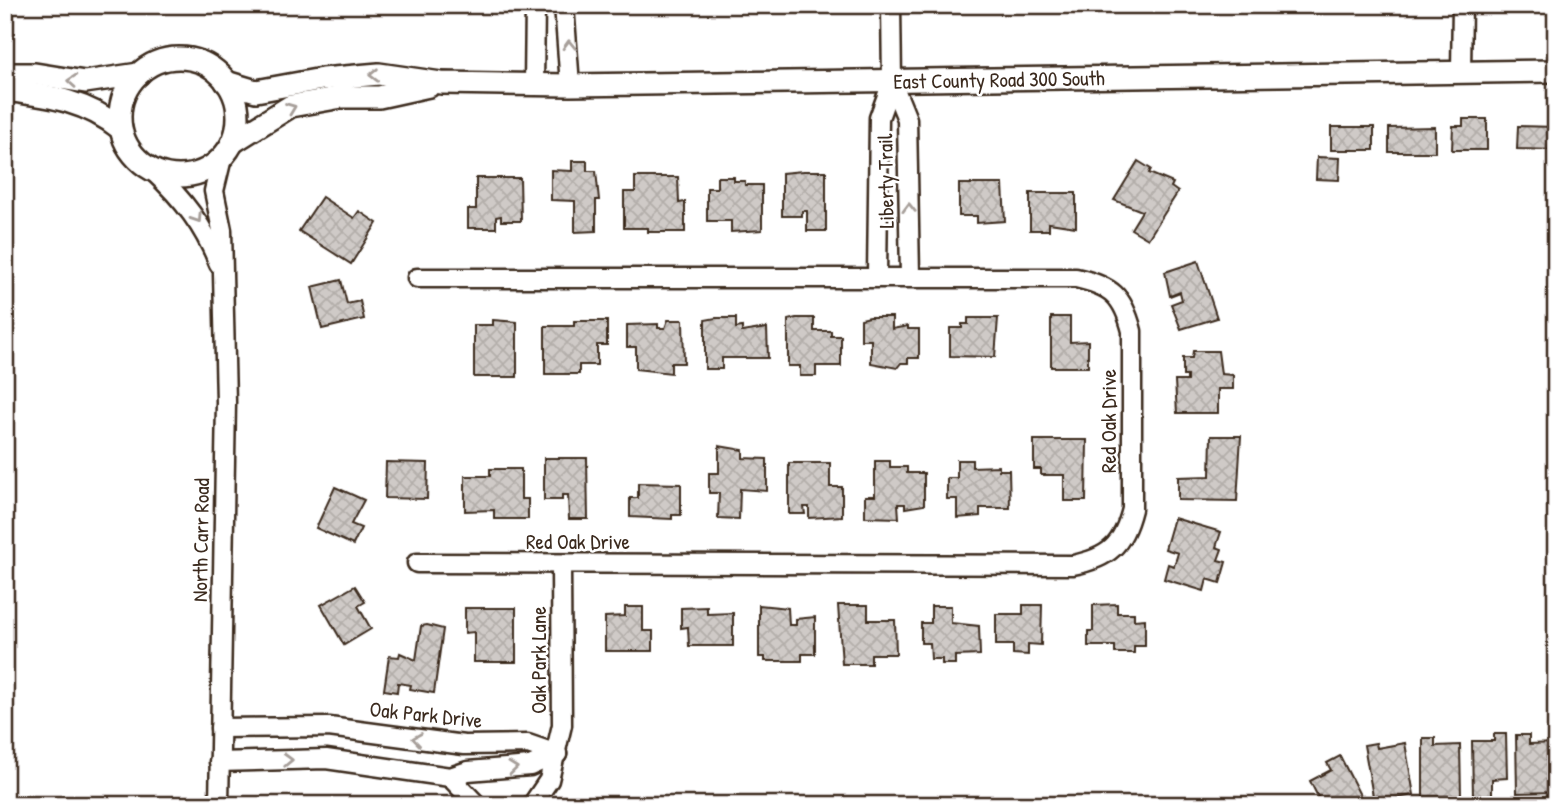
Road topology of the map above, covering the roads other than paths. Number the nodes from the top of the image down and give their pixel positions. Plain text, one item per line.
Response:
1 (535, 5) edge
2 (564, 5) edge
3 (891, 5) edge
4 (1462, 5) edge
5 (1461, 71) junction
6 (1556, 71) edge
7 (5, 74) edge
8 (139, 74) junction
9 (226, 82) junction
10 (892, 82) junction
11 (441, 83) junction
12 (534, 84) junction
13 (570, 85) junction
14 (5, 90) edge
15 (121, 129) junction
16 (227, 150) junction
17 (153, 170) junction
18 (877, 276) junction
19 (910, 276) junction
20 (224, 277) junction
21 (417, 278) dead end
22 (417, 563) dead end
23 (561, 565) junction
24 (220, 728) junction
25 (557, 754) junction
26 (219, 762) junction
27 (450, 777) junction
28 (219, 805) edge
29 (477, 805) edge
30 (531, 805) edge

1 - 12 street
13 -> 2 street
3 - 10 street, Liberty Trail
4 - 5 street
5 - 6 street, East County Road 300 South
5 - 10 street, East County Road 300 South
8 -> 7 street
8 - 9 street
8 - 15 street
11 -> 9 street, East County Road 300 South
9 - 16 street
10 - 13 street, East County Road 300 South
10 - 18 street
19 -> 10 street, Liberty Trail
11 - 12 street, East County Road 300 South
16 -> 11 street, East County Road 300 South
12 - 13 street, East County Road 300 South
14 - 15 street
15 - 17 street
16 - 17 street
16 - 20 street, North Carr Road
17 -> 20 street, North Carr Road
18 - 19 street, Red Oak Drive
18 - 21 street, Red Oak Drive
19 - 23 street, Red Oak Drive
20 - 24 street, North Carr Road
22 - 23 street, Red Oak Drive
23 - 25 street, Oak Park Lane
25 -> 24 street, Oak Park Drive
24 - 26 street, North Carr Road
27 -> 25 street
25 - 30 street, Oak Park Lane
26 -> 27 street
26 - 28 street, North Carr Road
27 - 29 street

